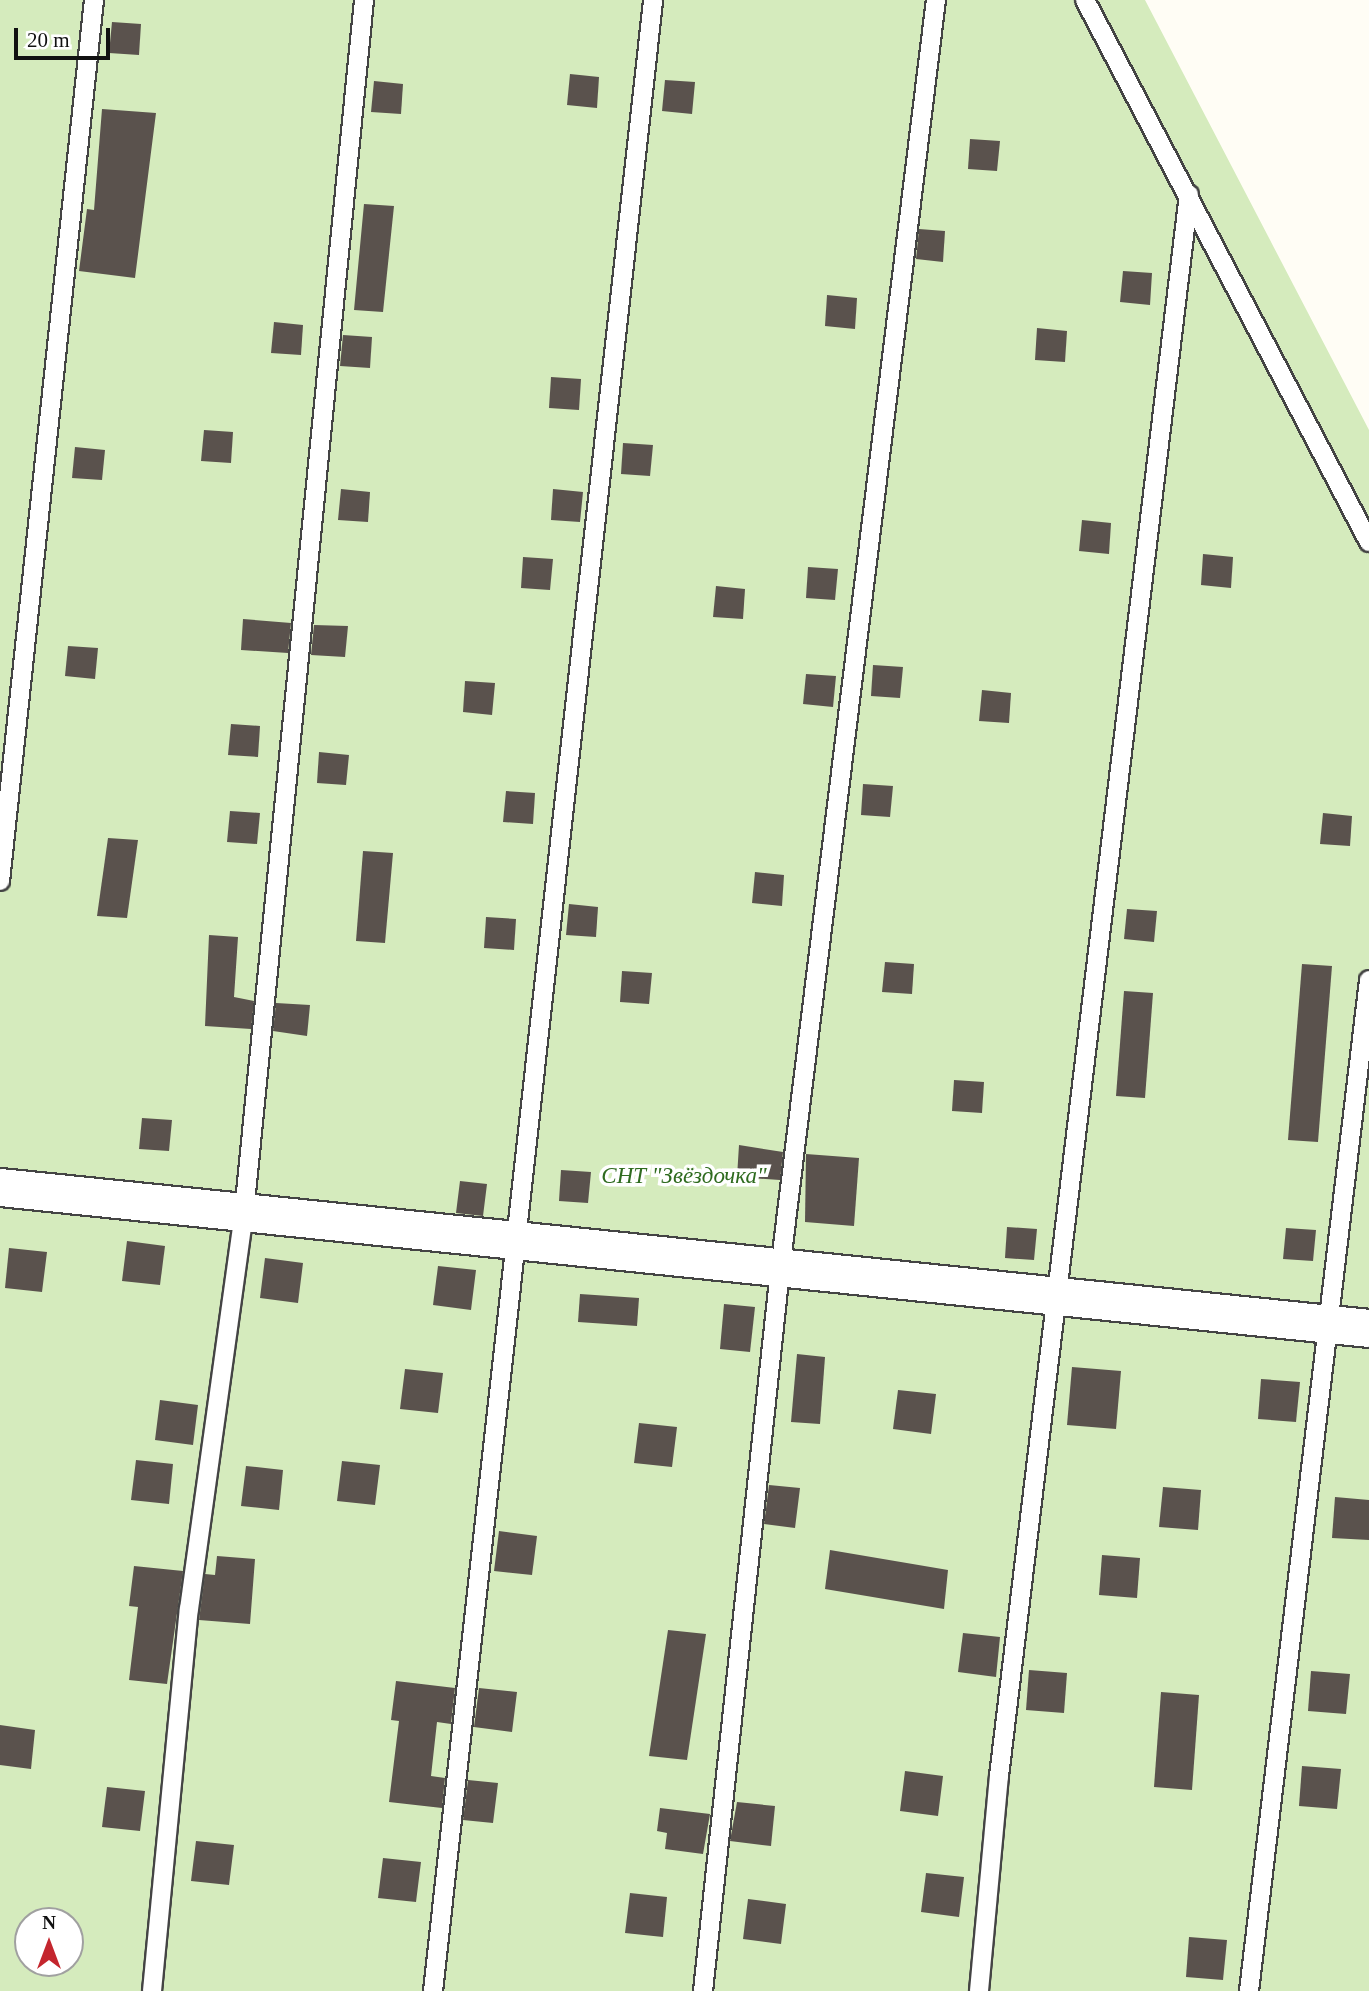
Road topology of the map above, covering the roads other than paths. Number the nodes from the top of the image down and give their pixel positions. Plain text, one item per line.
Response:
1 (94, 0) edge
2 (365, 0) edge
3 (653, 0) edge
4 (936, 0) edge
5 (1085, 0) edge
6 (1189, 194) junction
7 (1369, 542) edge
8 (0, 881) edge
9 (1369, 980) edge
10 (0, 1186) edge
11 (244, 1213) junction
12 (511, 1241) junction
13 (780, 1270) junction
14 (1056, 1297) junction
15 (1332, 1324) junction
16 (1369, 1328) edge
17 (152, 1991) edge
18 (433, 1991) edge
19 (703, 1991) edge
20 (979, 1991) edge
21 (1249, 1991) edge

1 - 8 lane
2 - 11 lane
3 - 12 lane
4 - 13 lane
5 - 6 lane
6 - 7 lane
6 - 14 lane
9 - 15 lane
10 - 11 street
11 - 12 street
11 - 17 lane
12 - 13 street
12 - 18 lane
13 - 14 street
13 - 19 lane
14 - 15 street
14 - 20 lane
15 - 16 street
15 - 21 lane

